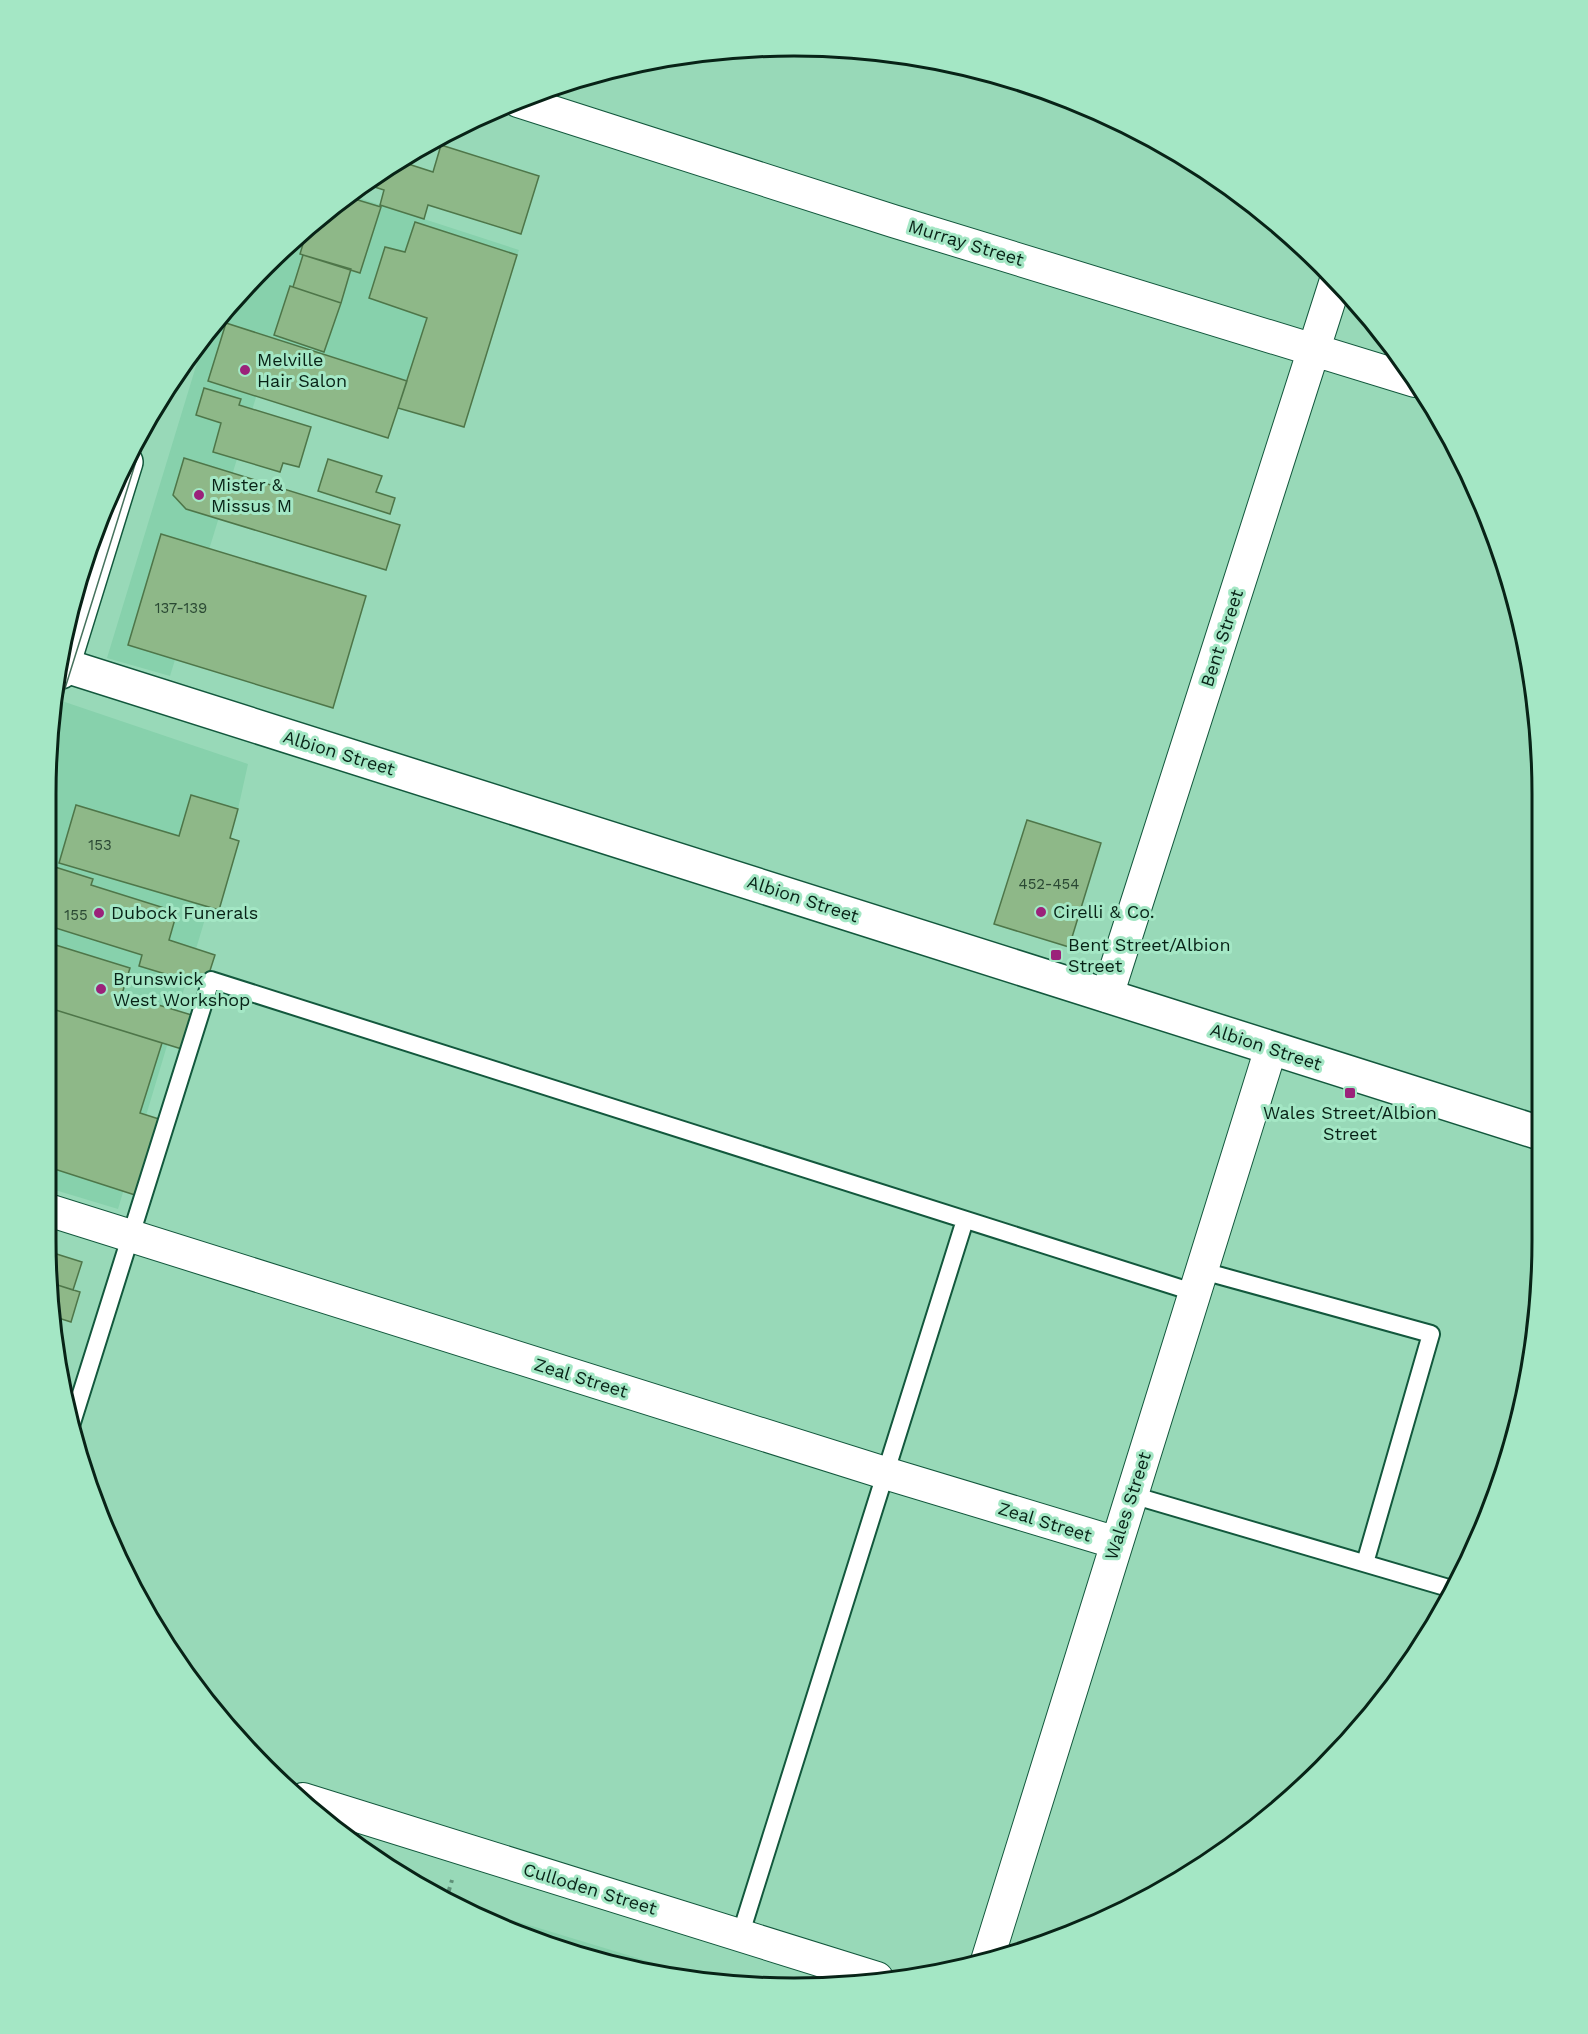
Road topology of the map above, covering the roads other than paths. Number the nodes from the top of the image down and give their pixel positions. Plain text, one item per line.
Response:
1 (530, 105) edge
2 (1333, 290) edge
3 (1314, 349) junction
4 (1403, 377) edge
5 (104, 534) edge
6 (78, 616) edge
7 (67, 669) edge
8 (1107, 996) junction
9 (1271, 1048) junction
10 (1532, 1131) edge
11 (55, 1212) edge
12 (965, 1220) junction
13 (131, 1237) junction
14 (1199, 1282) junction
15 (76, 1410) edge
16 (885, 1473) junction
17 (1132, 1495) junction
18 (1117, 1543) junction
19 (1365, 1563) junction
20 (1445, 1587) edge
21 (317, 1803) edge
22 (740, 1936) junction
23 (990, 1952) edge
24 (866, 1975) edge

1 - 3 street, Murray Street
2 - 3 street, Bent Street
3 - 4 street, Murray Street
3 - 8 street, Bent Street
5 - 6 street
7 - 8 street, Albion Street
8 - 9 street, Albion Street
9 - 10 street, Albion Street
9 - 14 street, Wales Street
11 - 13 street, Zeal Street
12 - 13 lane
12 - 14 lane
12 - 16 lane
13 - 15 lane
13 - 16 street, Zeal Street
14 - 17 street, Wales Street
14 - 19 lane
16 - 18 street, Zeal Street
16 - 22 lane
17 - 18 street, Wales Street
17 - 19 lane
18 - 23 street, Wales Street
19 - 20 lane
21 - 22 street, Culloden Street
22 - 24 street, Culloden Street

